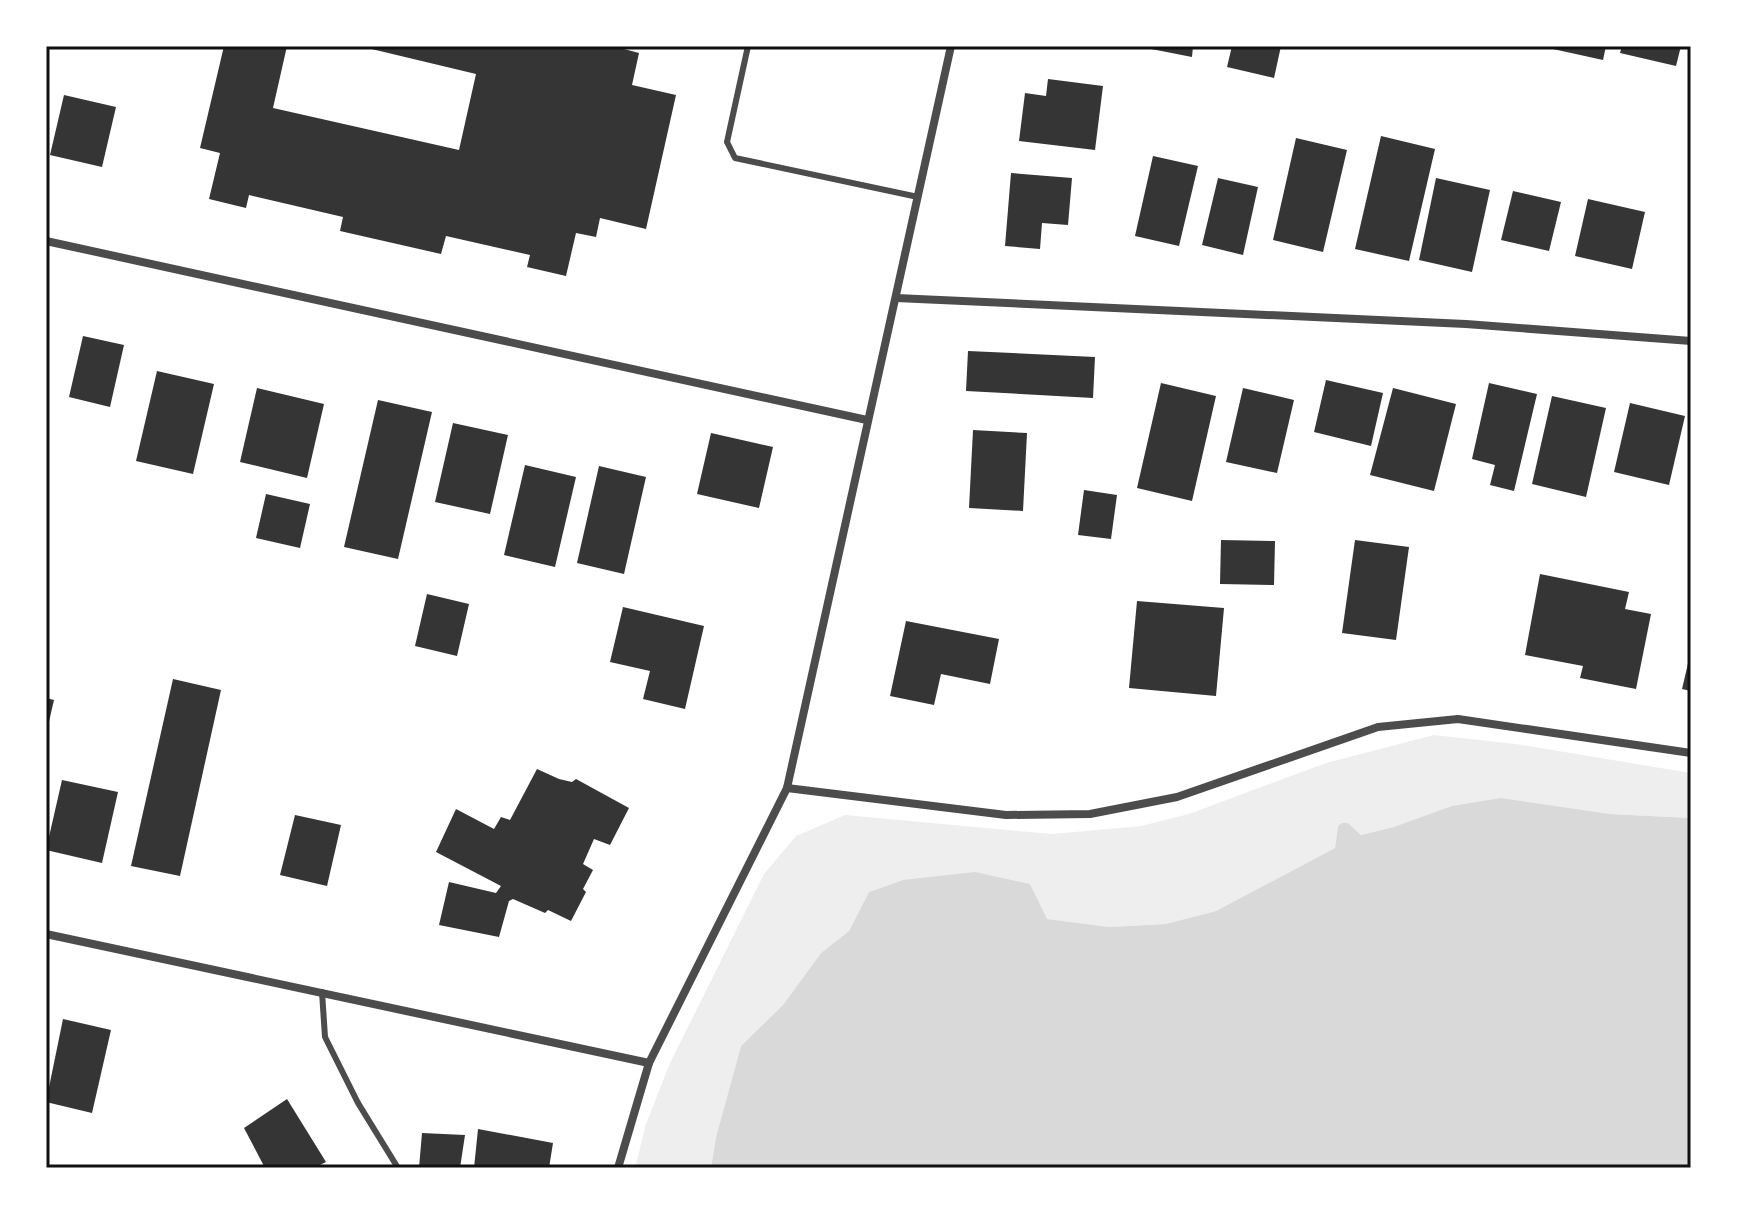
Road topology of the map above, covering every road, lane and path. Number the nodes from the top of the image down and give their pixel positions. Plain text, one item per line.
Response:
1 (748, 46) edge
2 (951, 46) edge
3 (918, 197) junction
4 (46, 241) edge
5 (896, 298) junction
6 (1691, 341) edge
7 (867, 420) junction
8 (1691, 753) edge
9 (787, 788) junction
10 (46, 934) edge
11 (322, 992) junction
12 (649, 1063) junction
13 (398, 1168) edge
14 (618, 1168) edge

1 - 3 lane
2 - 3 street
3 - 5 street
4 - 7 street
5 - 6 street
5 - 7 street
7 - 9 street
8 - 9 street
9 - 12 street
10 - 11 street
11 - 12 street
11 - 13 lane
12 - 14 street

